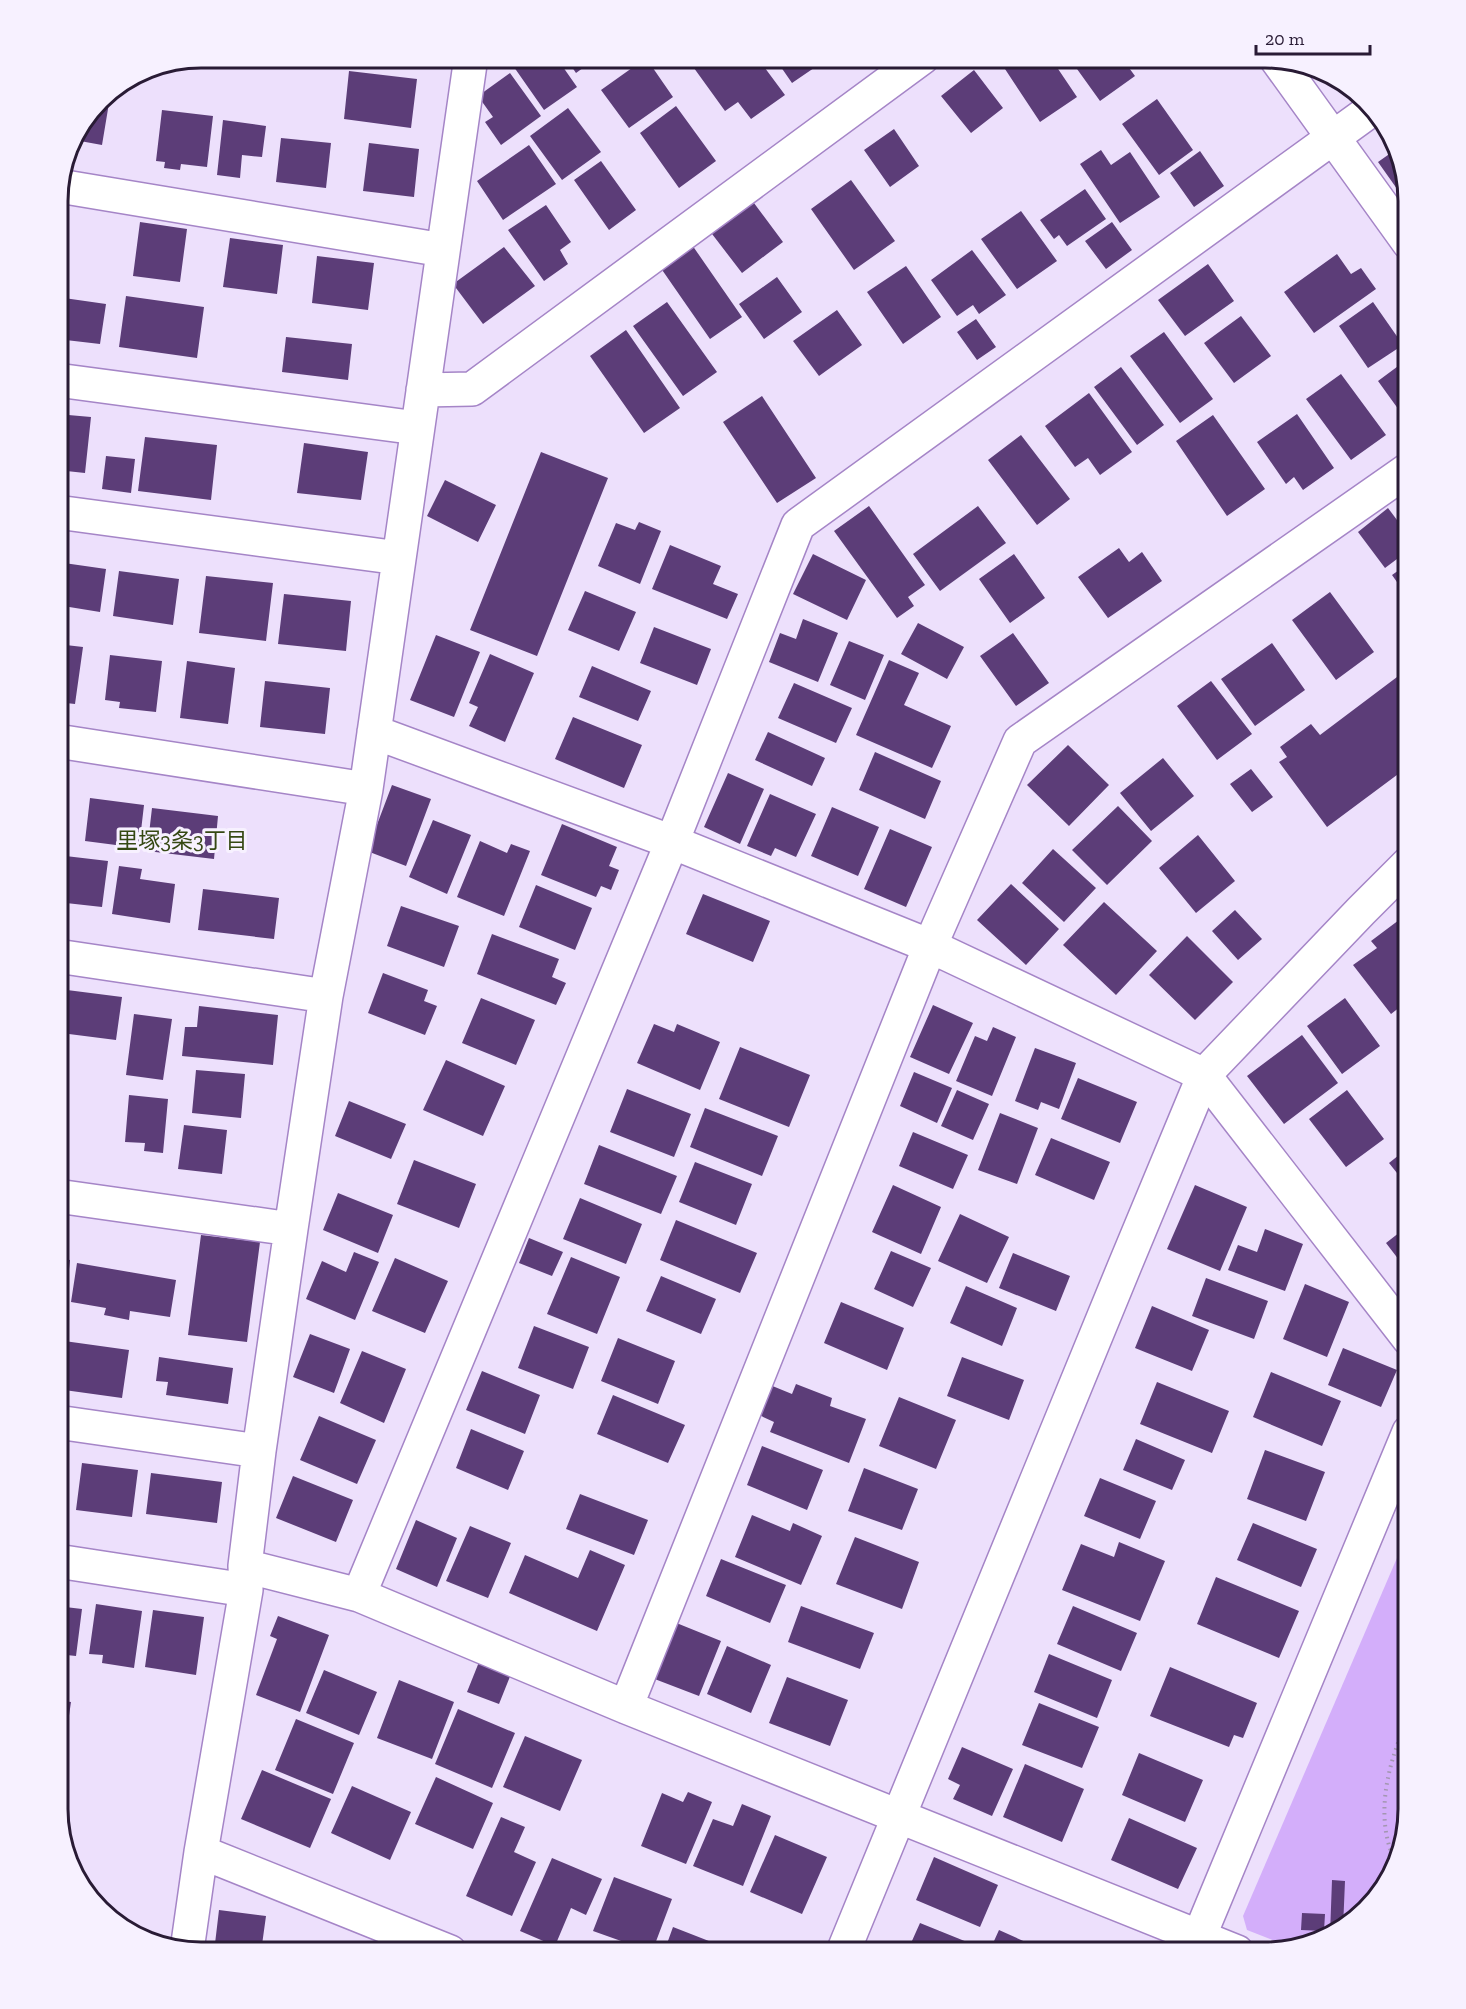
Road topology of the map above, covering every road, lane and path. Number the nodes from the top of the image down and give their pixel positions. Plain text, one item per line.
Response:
1 (469, 68) edge
2 (908, 68) edge
3 (1284, 69) edge
4 (1366, 114) edge
5 (1334, 137) junction
6 (69, 188) edge
7 (1398, 227) edge
8 (443, 250) junction
9 (68, 381) edge
10 (423, 390) junction
11 (417, 428) junction
12 (1398, 477) edge
13 (68, 513) edge
14 (399, 558) junction
15 (374, 732) junction
16 (68, 743) edge
17 (366, 789) junction
18 (672, 842) junction
19 (1398, 874) edge
20 (930, 946) junction
21 (68, 958) edge
22 (326, 996) junction
23 (1204, 1076) junction
24 (68, 1198) edge
25 (291, 1229) junction
26 (1398, 1325) edge
27 (68, 1424) edge
28 (259, 1451) junction
29 (1398, 1458) edge
30 (68, 1562) edge
31 (245, 1578) junction
32 (360, 1595) junction
33 (626, 1707) junction
34 (1398, 1746) edge
35 (898, 1815) junction
36 (201, 1852) junction
37 (1391, 1852) edge
38 (1199, 1937) junction
39 (188, 1941) edge
40 (423, 1941) edge
41 (847, 1942) edge
42 (1212, 1942) edge

1 - 8 street
2 - 10 street
3 - 5 street
4 - 5 street
5 - 7 street
5 - 18 street
6 - 8 street
8 - 10 street
9 - 11 street
10 - 11 street
11 - 14 street
12 - 20 street
13 - 14 street
14 - 15 street
15 - 17 street
15 - 18 street
16 - 17 street
17 - 22 street
18 - 20 street
18 - 32 street
19 - 23 street
20 - 23 street
20 - 33 street
21 - 22 street
22 - 25 street
23 - 26 street
23 - 35 street
24 - 25 street
25 - 28 street
27 - 28 street
28 - 31 street
29 - 38 street
30 - 31 street
31 - 32 street
31 - 36 street
32 - 33 street
33 - 35 street
34 - 37 path
35 - 38 street
35 - 41 street
36 - 39 street
36 - 40 street
38 - 42 street

